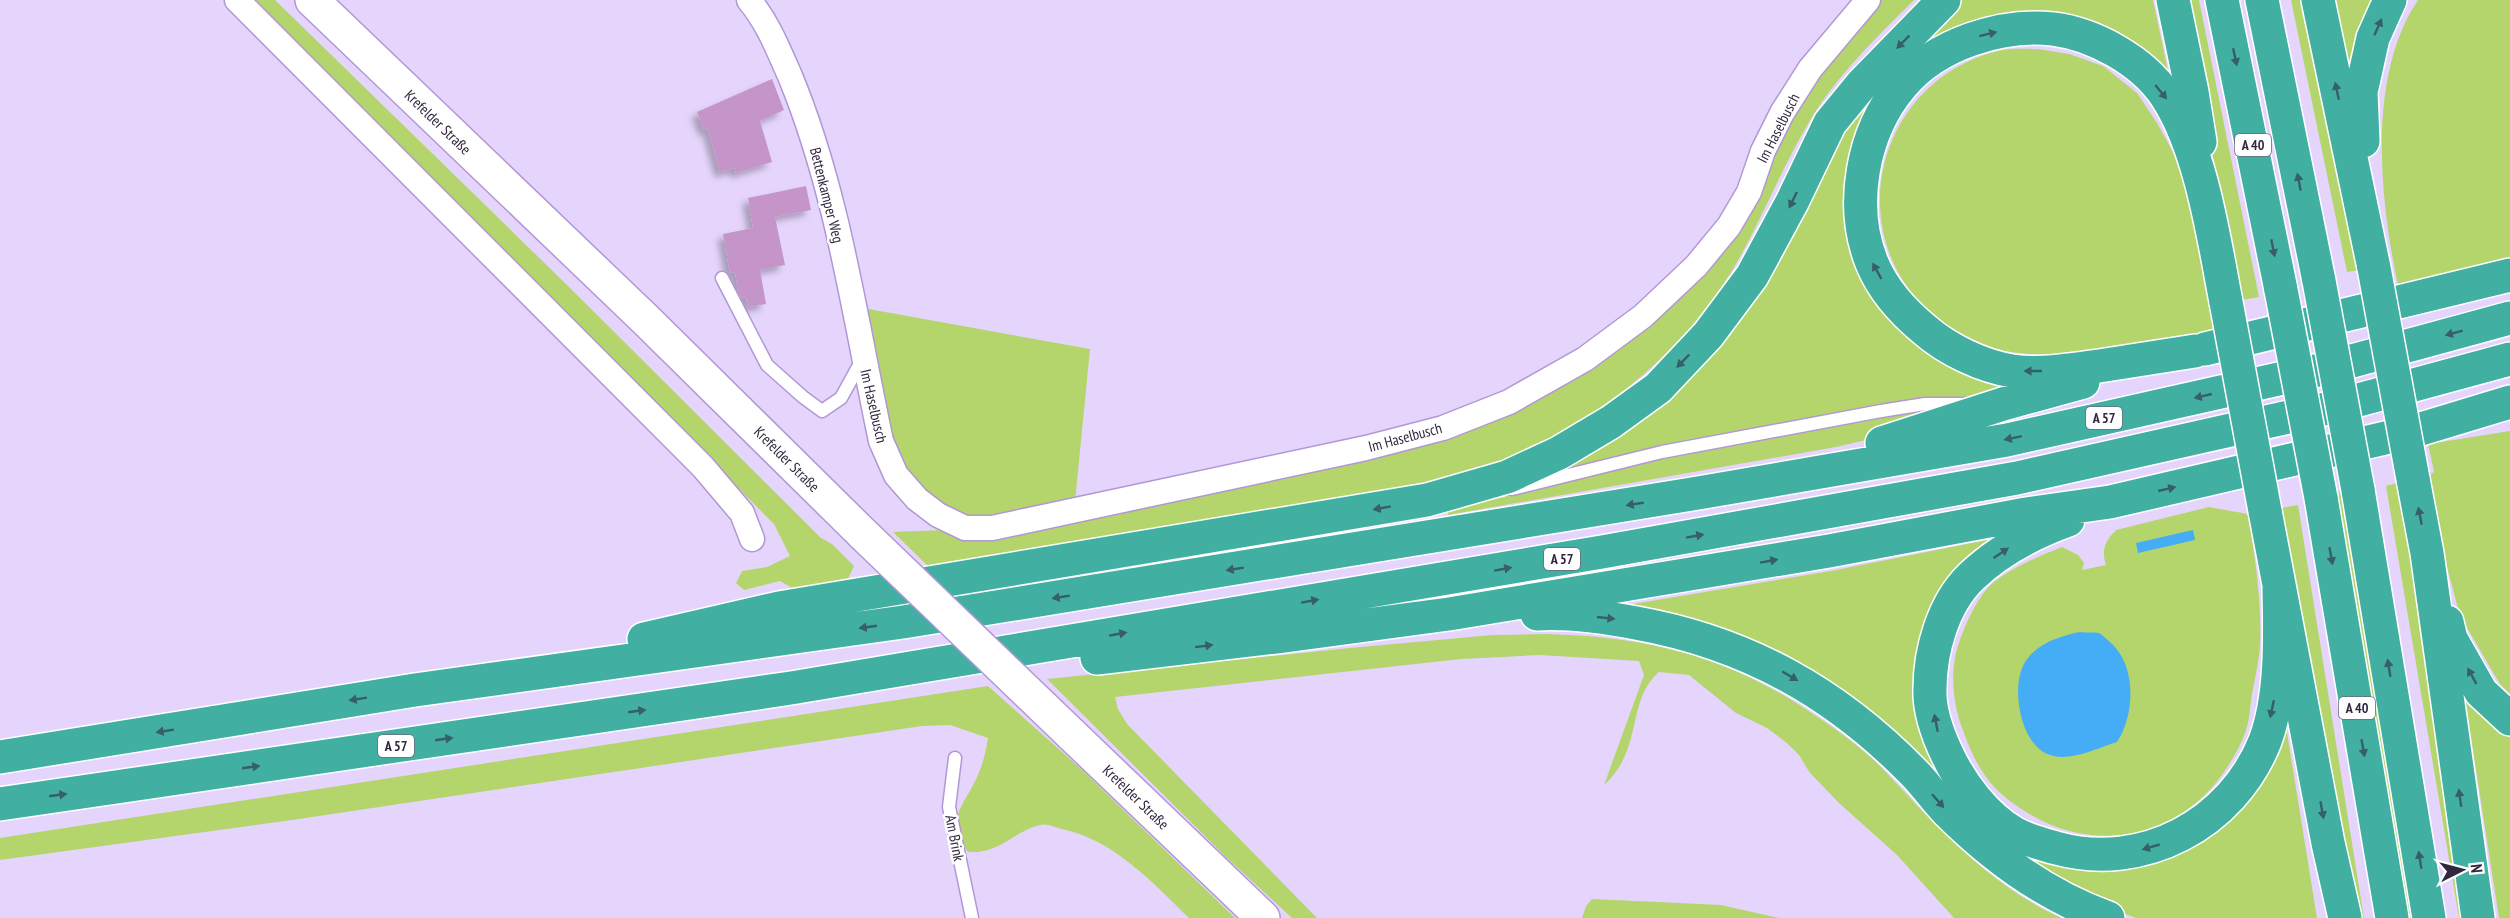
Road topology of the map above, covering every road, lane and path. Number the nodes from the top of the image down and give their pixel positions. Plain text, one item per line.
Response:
1 (237, 0) edge
2 (312, 0) edge
3 (749, 0) edge
4 (1868, 0) edge
5 (1944, 0) edge
6 (2173, 0) edge
7 (2222, 0) edge
8 (2262, 0) edge
9 (2318, 0) edge
10 (2390, 0) edge
11 (2367, 230) junction
12 (2216, 250) junction
13 (2510, 269) edge
14 (2510, 275) edge
15 (722, 278) dead end
16 (2450, 289) junction
17 (2510, 318) edge
18 (2195, 351) junction
19 (863, 358) junction
20 (2510, 359) edge
21 (2510, 402) edge
22 (2003, 404) junction
23 (2510, 414) edge
24 (2453, 421) junction
25 (1692, 494) junction
26 (1427, 500) junction
27 (2110, 502) junction
28 (752, 539) dead end
29 (2427, 553) junction
30 (2279, 588) junction
31 (1276, 637) junction
32 (791, 688) junction
33 (415, 690) junction
34 (2510, 719) edge
35 (0, 758) edge
36 (956, 758) dead end
37 (0, 804) edge
38 (2328, 843) junction
39 (972, 918) edge
40 (1263, 918) edge
41 (2108, 918) edge
42 (2337, 918) edge
43 (2345, 918) edge
44 (2392, 918) edge
45 (2429, 918) edge
46 (2478, 918) edge

1 - 28 street
2 - 40 main road, Krefelder Straße, bridge
3 - 19 street, Bettenkamper Weg
4 - 19 street, Im Haselbusch
5 -> 26 highway
6 - 12 highway
7 -> 44 highway, A 40, bridge
45 -> 8 highway, A 40, bridge
11 -> 9 highway
11 -> 10 highway
29 -> 11 highway, bridge
18 -> 12 highway
12 - 30 highway, bridge
13 - 16 highway
14 - 16 highway
15 - 19 lane
16 - 18 highway
17 -> 25 highway, A 57
18 - 22 highway
32 -> 20 highway, A 57
21 - 24 highway
22 - 25 highway
22 - 26 lane
23 - 24 highway
27 -> 24 highway
25 -> 33 highway, A 57
26 -> 33 highway
30 -> 27 highway
31 -> 27 highway
34 -> 29 highway
46 -> 29 highway
30 -> 38 highway
32 -> 31 highway
31 -> 41 highway
37 -> 32 highway, A 57
33 -> 35 highway, A 57
36 - 39 lane, Am Brink
38 - 42 highway
38 - 43 highway

